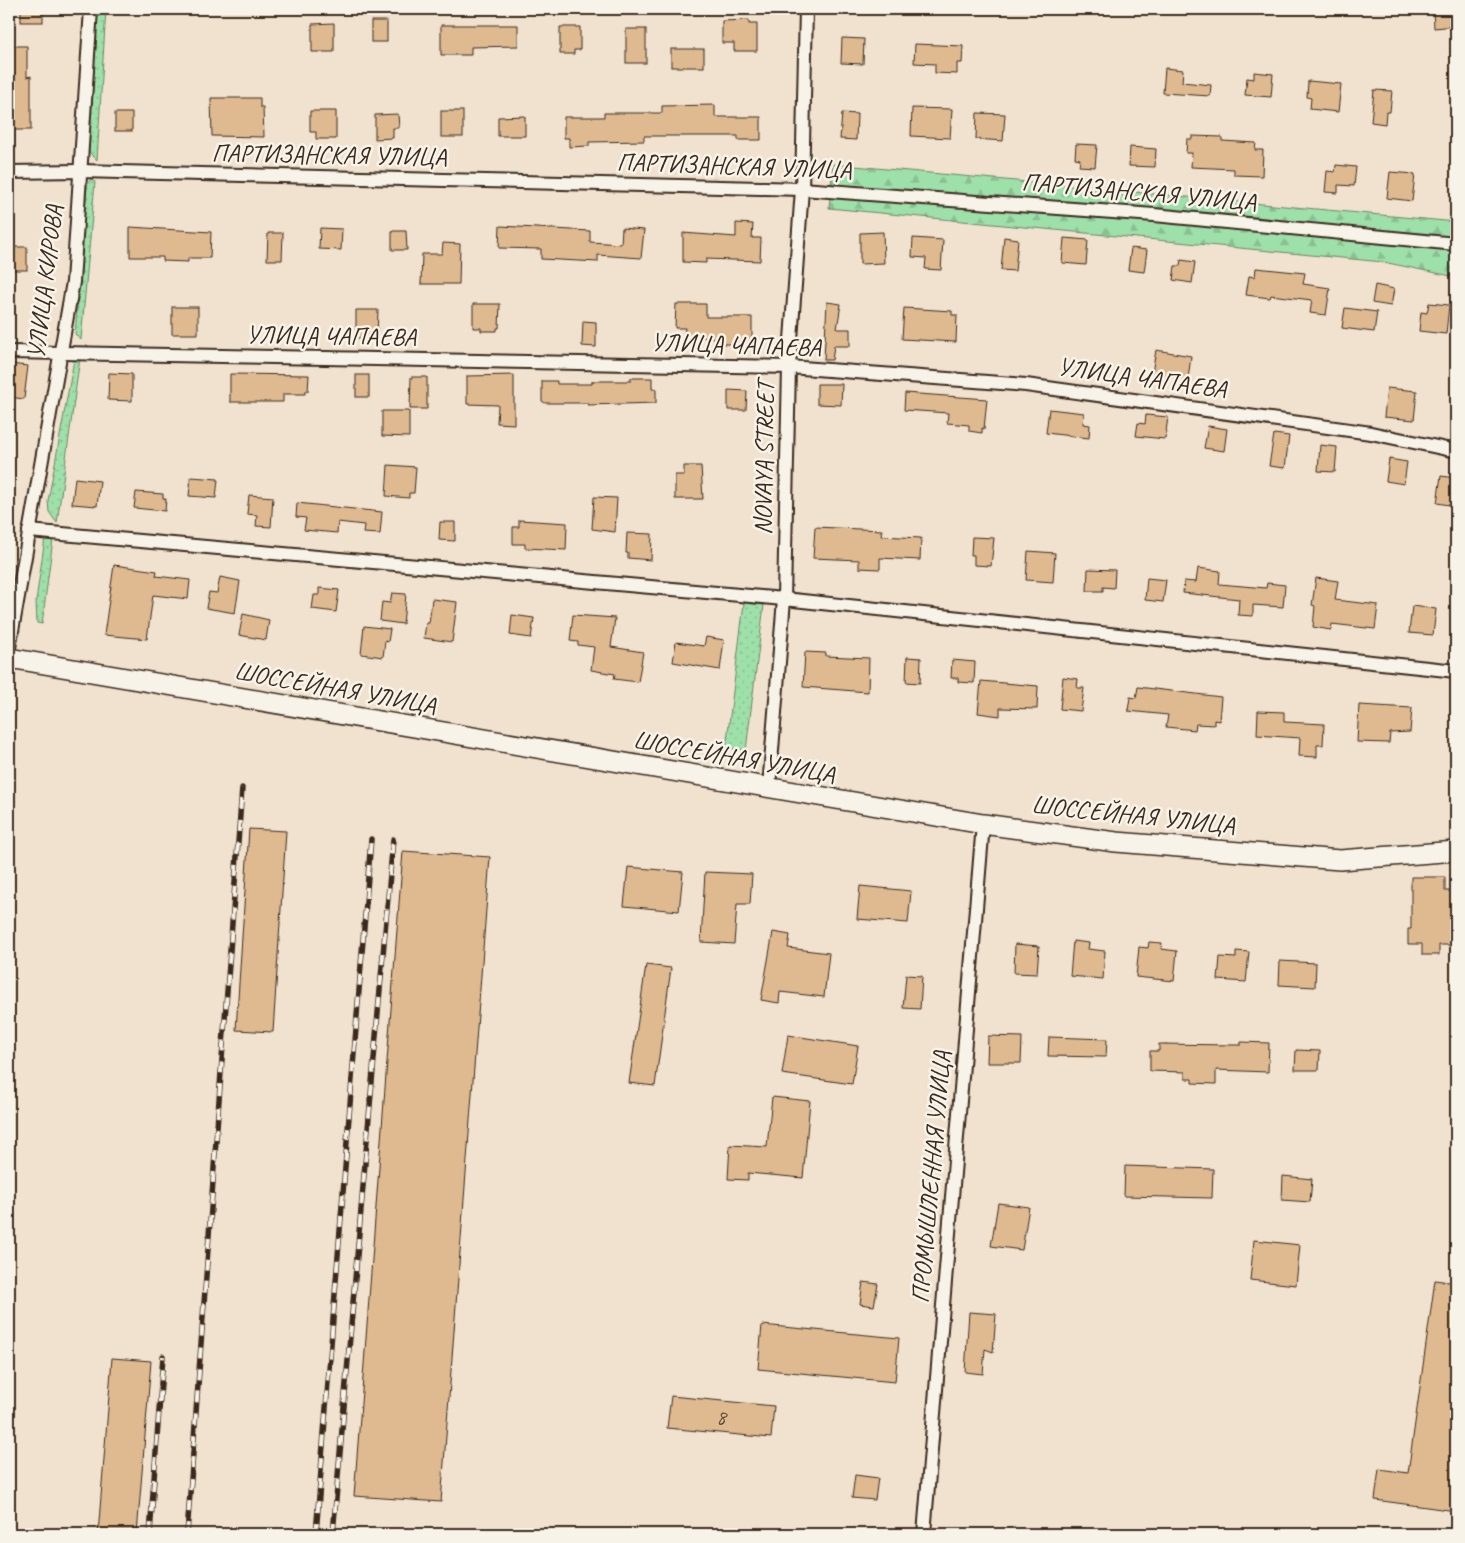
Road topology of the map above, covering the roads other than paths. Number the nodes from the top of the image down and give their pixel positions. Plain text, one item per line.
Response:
1 (91, 9) edge
2 (806, 9) edge
3 (80, 171) junction
4 (9, 172) edge
5 (802, 189) junction
6 (1456, 244) edge
7 (9, 352) edge
8 (60, 353) junction
9 (789, 367) junction
10 (1456, 451) edge
11 (29, 531) junction
12 (784, 599) junction
13 (9, 648) edge
14 (9, 658) edge
15 (1456, 671) edge
16 (768, 788) junction
17 (983, 824) junction
18 (1456, 851) edge
19 (924, 1534) edge

1 - 3 street, УЛИЦА КИРОВА
2 - 5 street, NOVAYA STREET
3 - 4 street, ПАРТИЗАНСКАЯ УЛИЦА
3 - 5 street, ПАРТИЗАНСКАЯ УЛИЦА
3 - 8 street, УЛИЦА КИРОВА
5 - 6 street, ПАРТИЗАНСКАЯ УЛИЦА
5 - 9 street, NOVAYA STREET
7 - 8 street, УЛИЦА ЧАПАЕВА
8 - 9 street, УЛИЦА ЧАПАЕВА
8 - 11 street, УЛИЦА КИРОВА
9 - 10 street, УЛИЦА ЧАПАЕВА
9 - 12 street, NOVAYA STREET
11 - 12 street
11 - 13 street, УЛИЦА КИРОВА
12 - 15 street
12 - 16 street, NOVAYA STREET
14 - 16 main road, ШОССЕЙНАЯ УЛИЦА
16 - 17 main road, ШОССЕЙНАЯ УЛИЦА
17 - 18 main road, ШОССЕЙНАЯ УЛИЦА
17 - 19 street, ПРОМЫШЛЕННАЯ УЛИЦА

